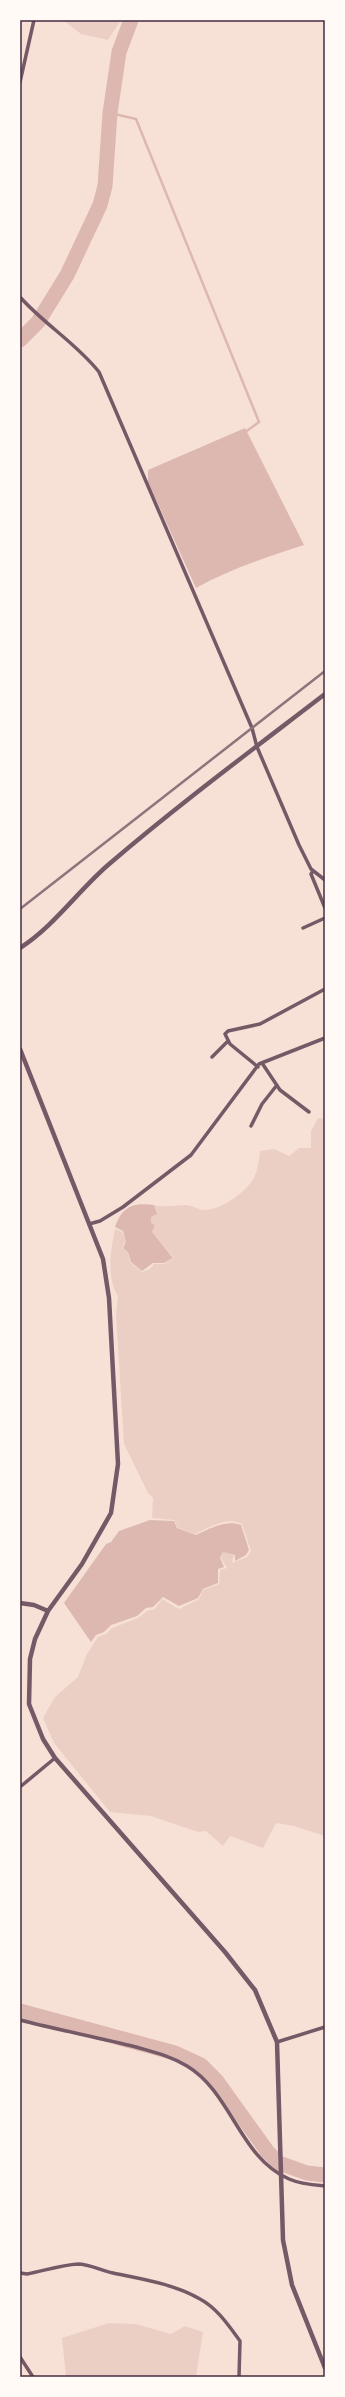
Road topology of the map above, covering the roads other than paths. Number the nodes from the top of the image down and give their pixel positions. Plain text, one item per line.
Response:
1 (34, 20) edge
2 (20, 82) edge
3 (20, 298) edge
4 (325, 694) edge
5 (257, 747) junction
6 (313, 871) junction
7 (325, 880) edge
8 (325, 908) edge
9 (325, 918) edge
10 (302, 928) dead end
11 (20, 948) edge
12 (325, 989) edge
13 (325, 1038) edge
14 (228, 1041) junction
15 (20, 1049) edge
16 (212, 1057) dead end
17 (262, 1063) junction
18 (258, 1067) junction
19 (277, 1085) junction
20 (309, 1112) dead end
21 (251, 1126) dead end
22 (89, 1224) junction
23 (20, 1603) edge
24 (48, 1611) junction
25 (55, 1758) junction
26 (20, 1787) edge
27 (20, 2020) edge
28 (325, 2026) edge
29 (277, 2042) junction
30 (282, 2176) junction
31 (325, 2186) edge
32 (20, 2273) edge
33 (20, 2357) edge
34 (325, 2368) edge
35 (33, 2377) edge
36 (238, 2377) edge

1 - 2 street
3 - 5 street
4 - 5 street
5 - 6 street
5 - 11 street
6 - 7 street
6 - 8 street
9 - 10 street
12 - 14 street
13 - 17 street
14 - 16 street
14 - 18 street
15 - 22 street
17 - 18 street
17 - 19 street
18 - 22 street
19 - 20 street
19 - 21 street
22 - 24 street
23 - 24 street
24 - 25 street
25 - 26 street
25 - 29 street
27 - 30 street
28 - 29 street
29 - 30 street
30 - 31 street
30 - 34 street
32 - 36 street
33 - 35 street

